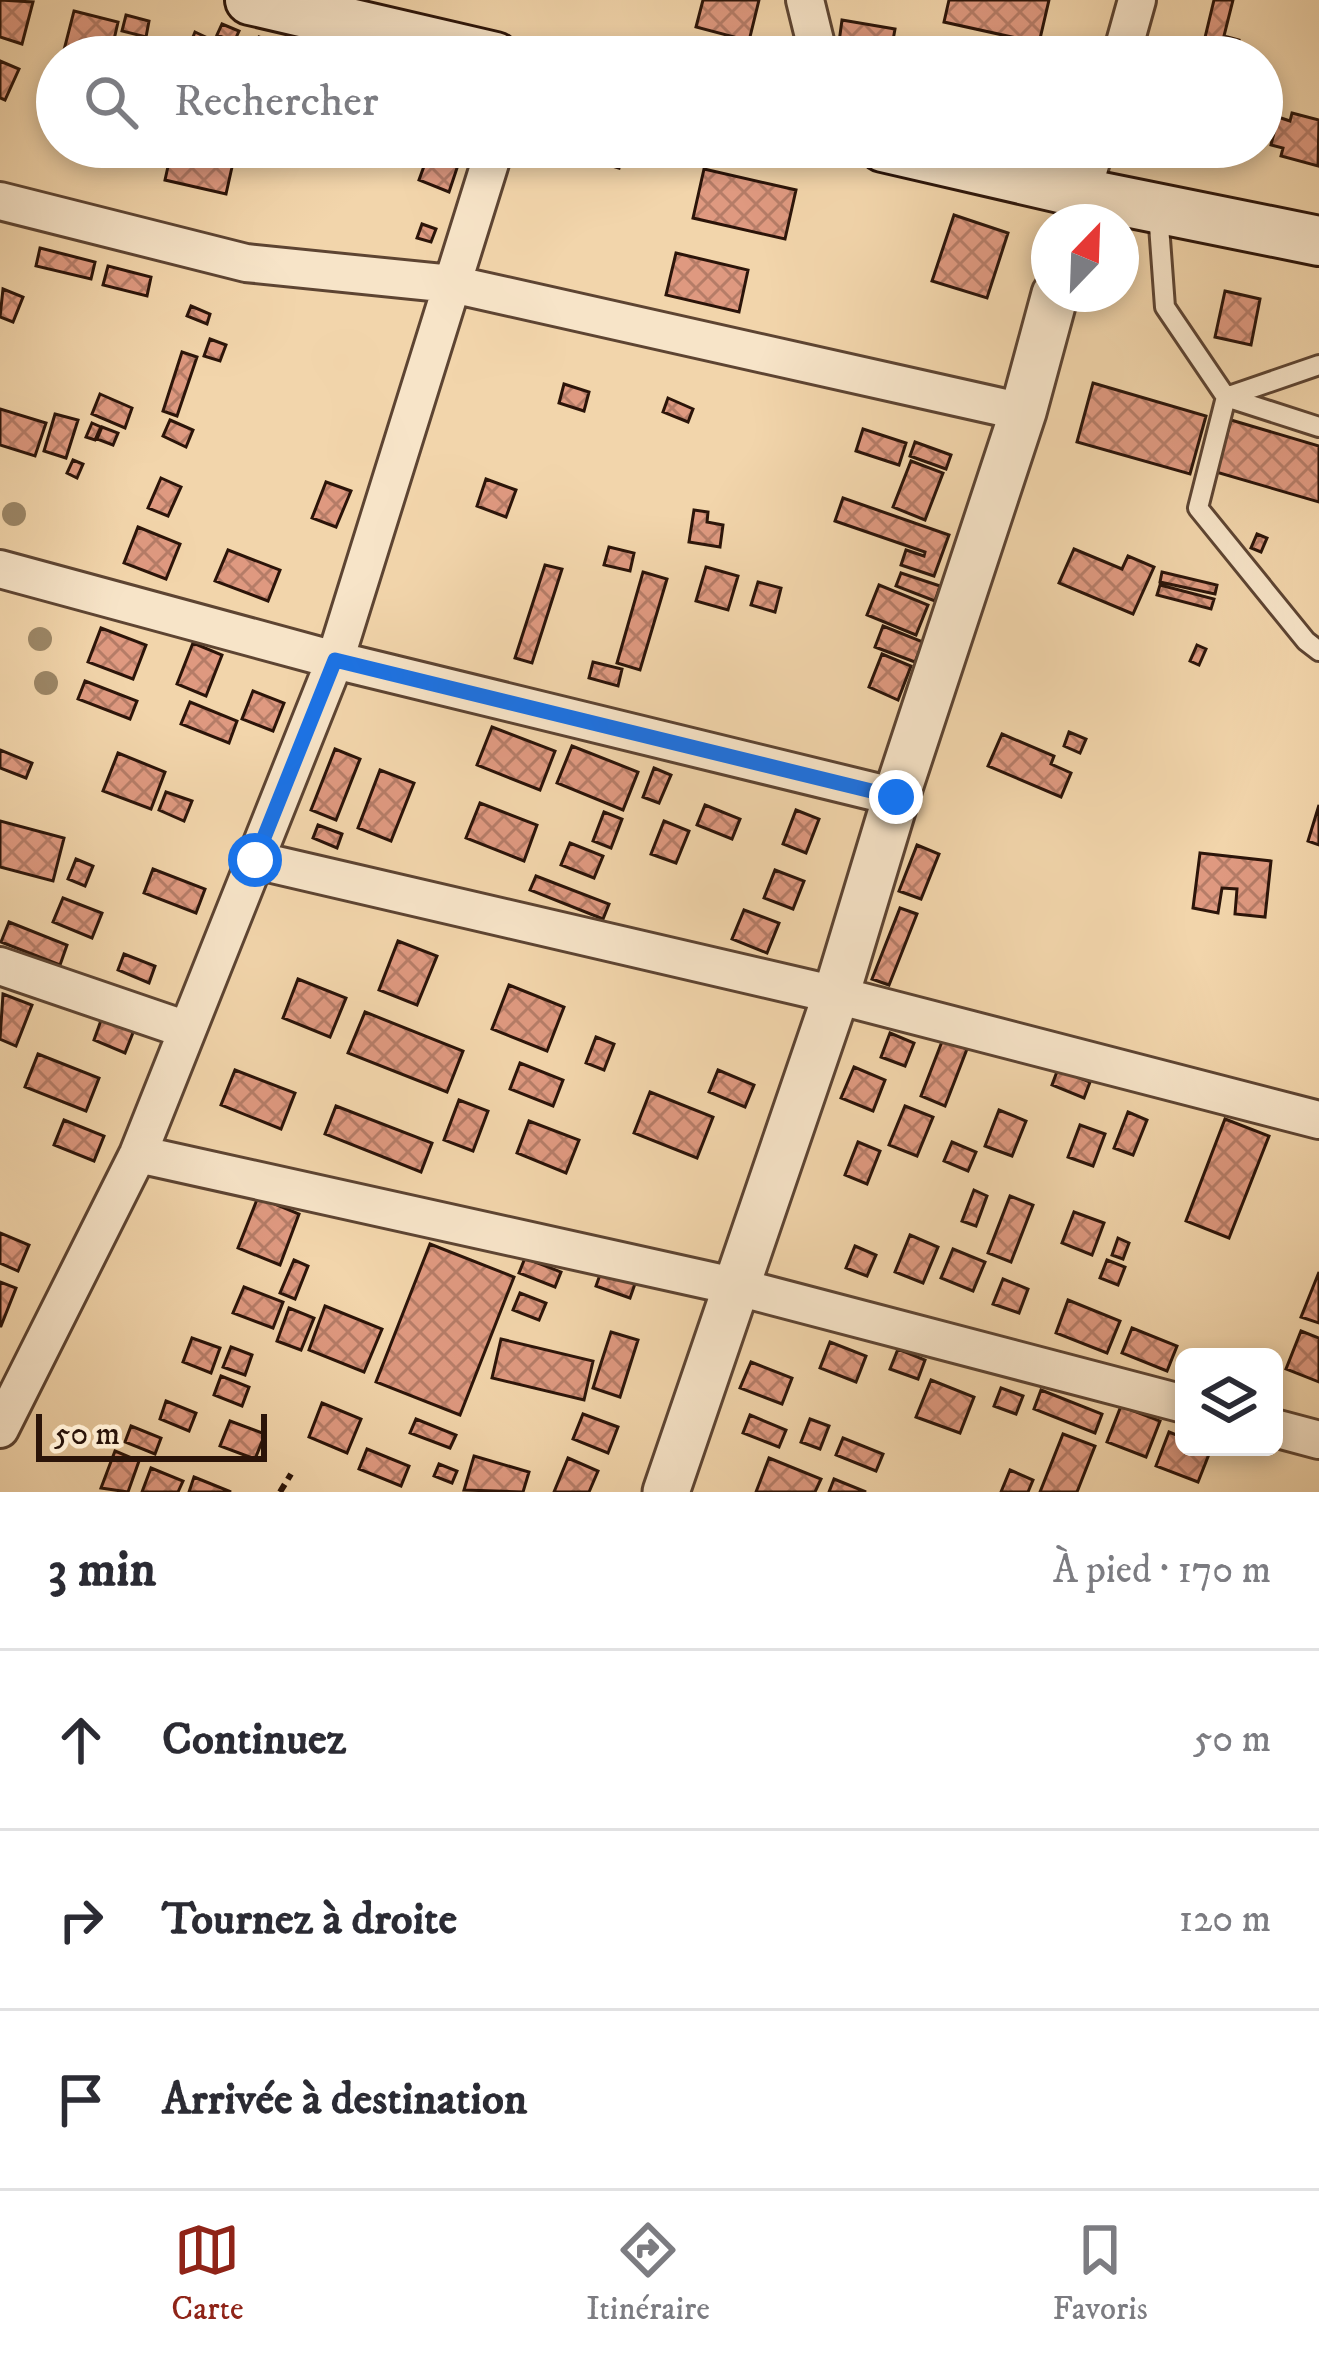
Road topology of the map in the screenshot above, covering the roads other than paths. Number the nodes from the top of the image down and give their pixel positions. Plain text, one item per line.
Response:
1 (250, 0) edge
2 (805, 0) edge
3 (1137, 0) edge
4 (405, 36) edge
5 (814, 36) edge
6 (1126, 36) edge
7 (489, 168) edge
8 (950, 168) edge
9 (1089, 168) edge
10 (0, 201) edge
11 (1065, 204) edge
12 (1079, 204) edge
13 (1139, 208) edge
14 (1158, 208) junction
15 (1319, 241) edge
16 (452, 284) junction
17 (1050, 312) edge
18 (1319, 364) edge
19 (1226, 397) junction
20 (1023, 412) junction
21 (1319, 427) edge
22 (0, 569) edge
23 (1319, 651) edge
24 (335, 660) junction
25 (896, 797) junction
26 (255, 860) junction
27 (0, 966) edge
28 (836, 995) junction
29 (187, 1030) junction
30 (1319, 1120) edge
31 (138, 1154) junction
32 (738, 1287) junction
33 (1175, 1402) edge
34 (0, 1430) edge
35 (1283, 1430) edge
36 (1319, 1440) edge
37 (666, 1492) edge

1 - 4 main road
2 - 5 street
3 - 6 street
7 - 16 street
8 - 11 main road
9 - 12 street
10 - 16 street
13 - 14 main road
14 - 15 main road
14 - 19 lane
16 - 20 street
16 - 24 street
17 - 20 street
18 - 19 lane
19 - 21 lane
19 - 23 lane
20 - 25 street
22 - 24 street
24 - 25 street
24 - 26 street
25 - 28 street
26 - 28 street
26 - 29 street
27 - 29 street
28 - 30 street
28 - 32 street
29 - 31 street
31 - 32 street
31 - 34 street
32 - 33 street
32 - 37 street
35 - 36 street

